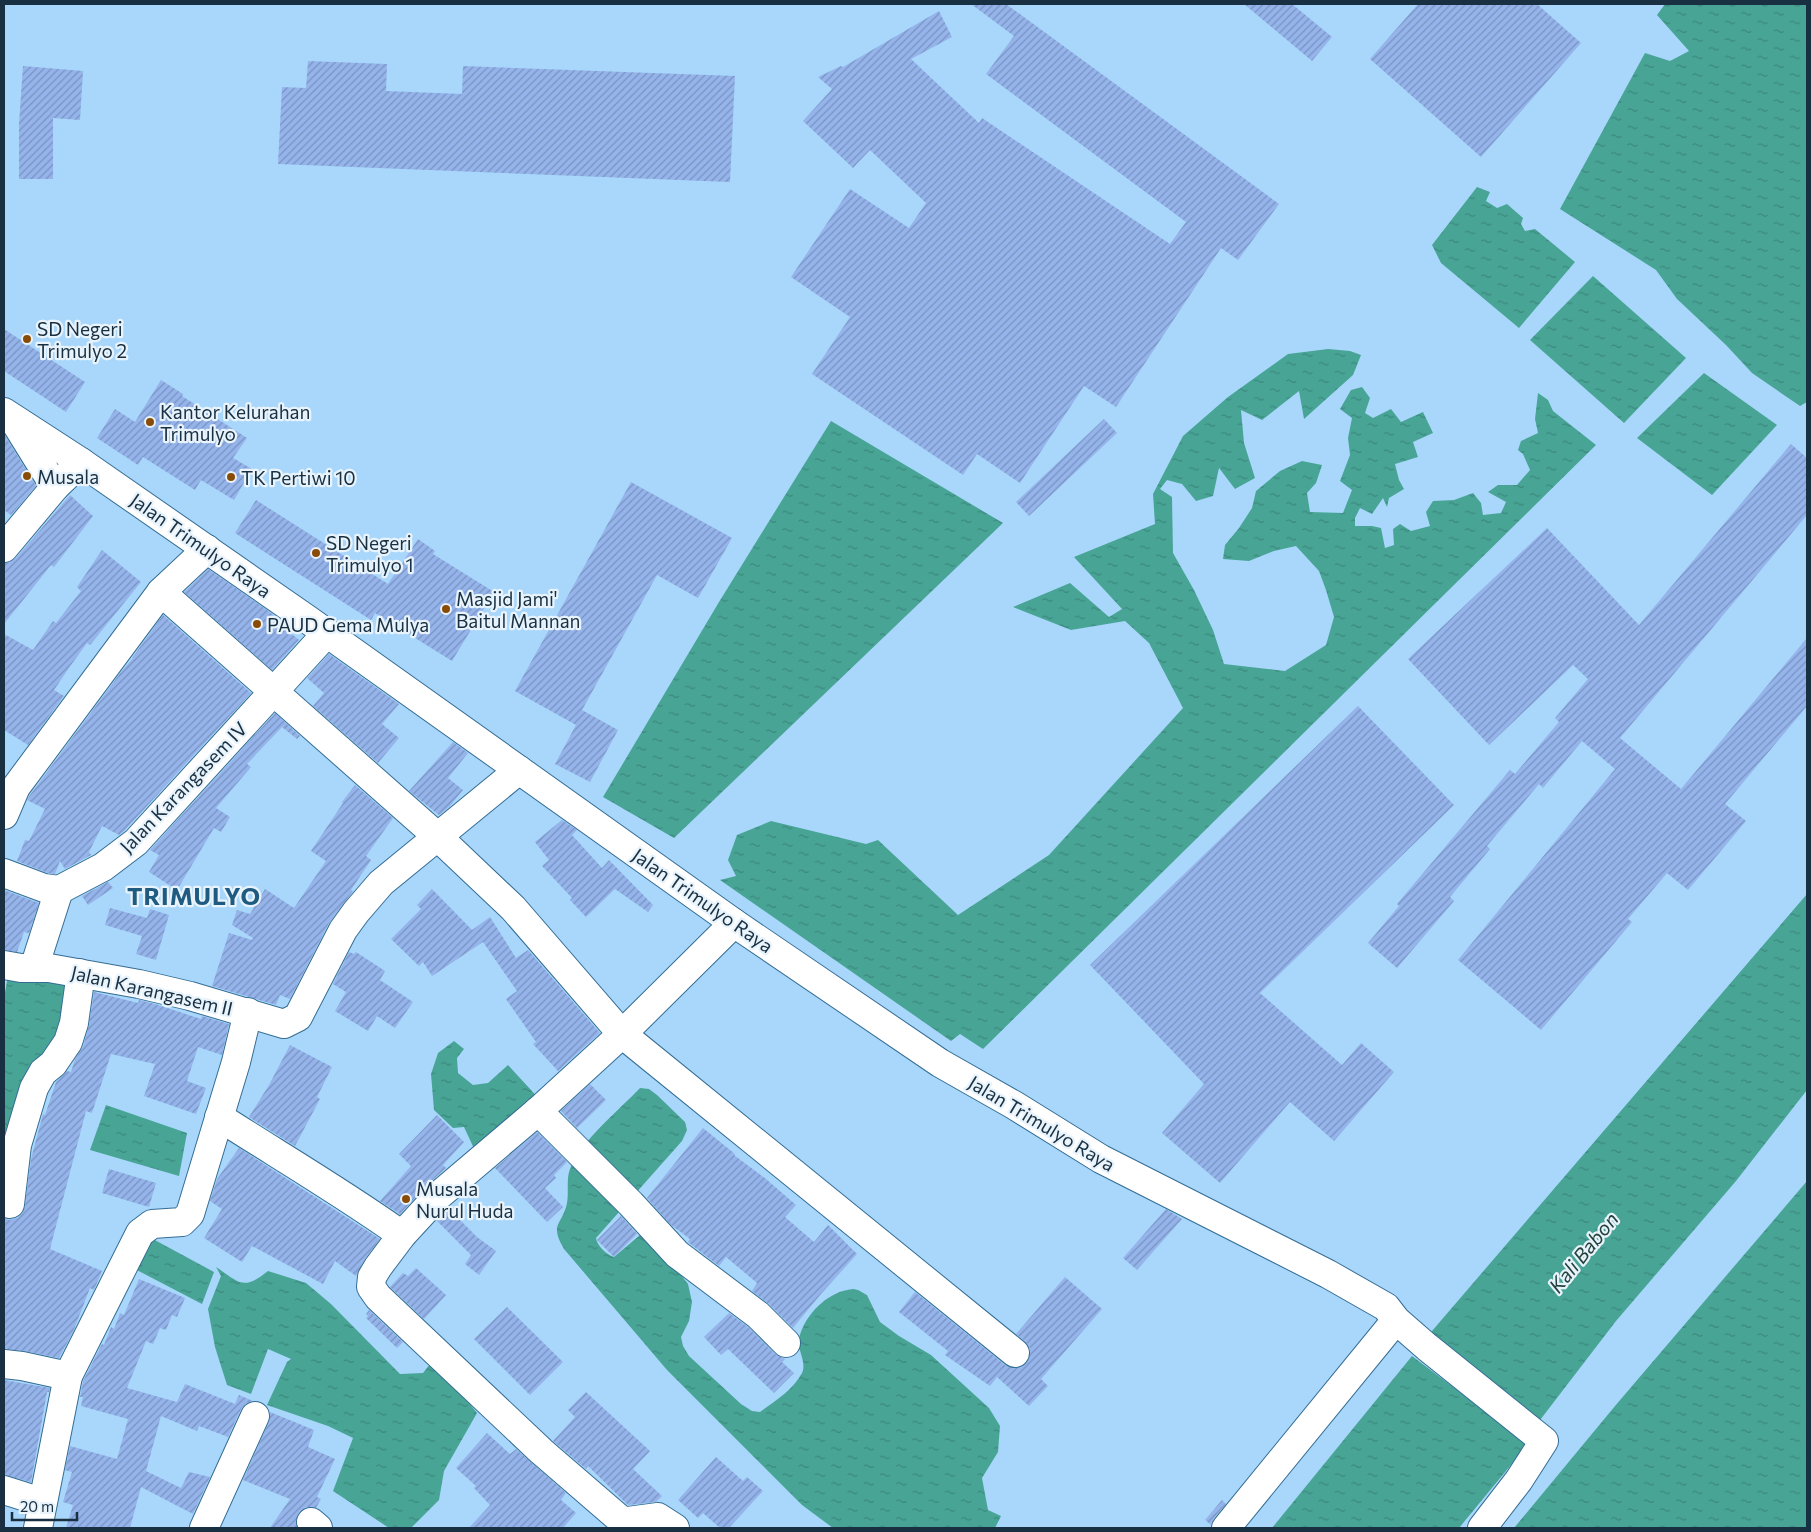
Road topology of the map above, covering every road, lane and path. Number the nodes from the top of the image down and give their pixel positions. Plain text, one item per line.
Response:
1 (8, 415) edge
2 (81, 462) junction
3 (55, 487) junction
4 (4, 548) edge
5 (207, 549) junction
6 (160, 592) junction
7 (327, 633) junction
8 (273, 692) junction
9 (519, 770) junction
10 (10, 784) edge
11 (4, 815) edge
12 (438, 837) junction
13 (4, 873) edge
14 (59, 890) junction
15 (734, 923) junction
16 (4, 965) edge
17 (34, 968) junction
18 (79, 973) junction
19 (248, 1012) junction
20 (622, 1034) junction
21 (538, 1111) junction
22 (219, 1117) junction
23 (10, 1204) dead end
24 (402, 1235) junction
25 (1396, 1320) junction
26 (786, 1343) dead end
27 (1015, 1353) dead end
28 (4, 1364) edge
29 (68, 1376) junction
30 (255, 1416) dead end
31 (4, 1490) edge
32 (40, 1515) edge
33 (204, 1528) edge
34 (675, 1528) edge
35 (1226, 1528) edge
36 (1482, 1528) edge

1 - 2 street, Jalan Trimulyo Raya
1 - 3 street
2 - 3 street
2 - 5 street, Jalan Trimulyo Raya
3 - 4 street
5 - 6 street
5 - 7 street, Jalan Trimulyo Raya
6 - 8 street
6 - 10 street
7 - 8 street, Jalan Karangasem IV
7 - 9 street, Jalan Trimulyo Raya
8 - 12 street
8 - 14 street, Jalan Karangasem IV
9 - 12 street
9 - 15 street, Jalan Trimulyo Raya
10 - 11 street
12 - 19 street, Jalan Karangasem II
12 - 20 street
13 - 14 street
14 - 17 street
15 - 20 street
15 - 25 street, Jalan Trimulyo Raya
16 - 17 street, Jalan Karangasem II
17 - 18 street, Jalan Karangasem II
18 - 19 street, Jalan Karangasem II
18 - 23 street
19 - 22 street
20 - 21 street
20 - 27 street
21 - 24 street
21 - 26 street
22 - 24 street
22 - 29 street
24 - 34 street
25 - 35 street
25 - 36 street, Jalan Trimulyo Raya
28 - 29 street
29 - 32 street
30 - 33 street
31 - 32 street

